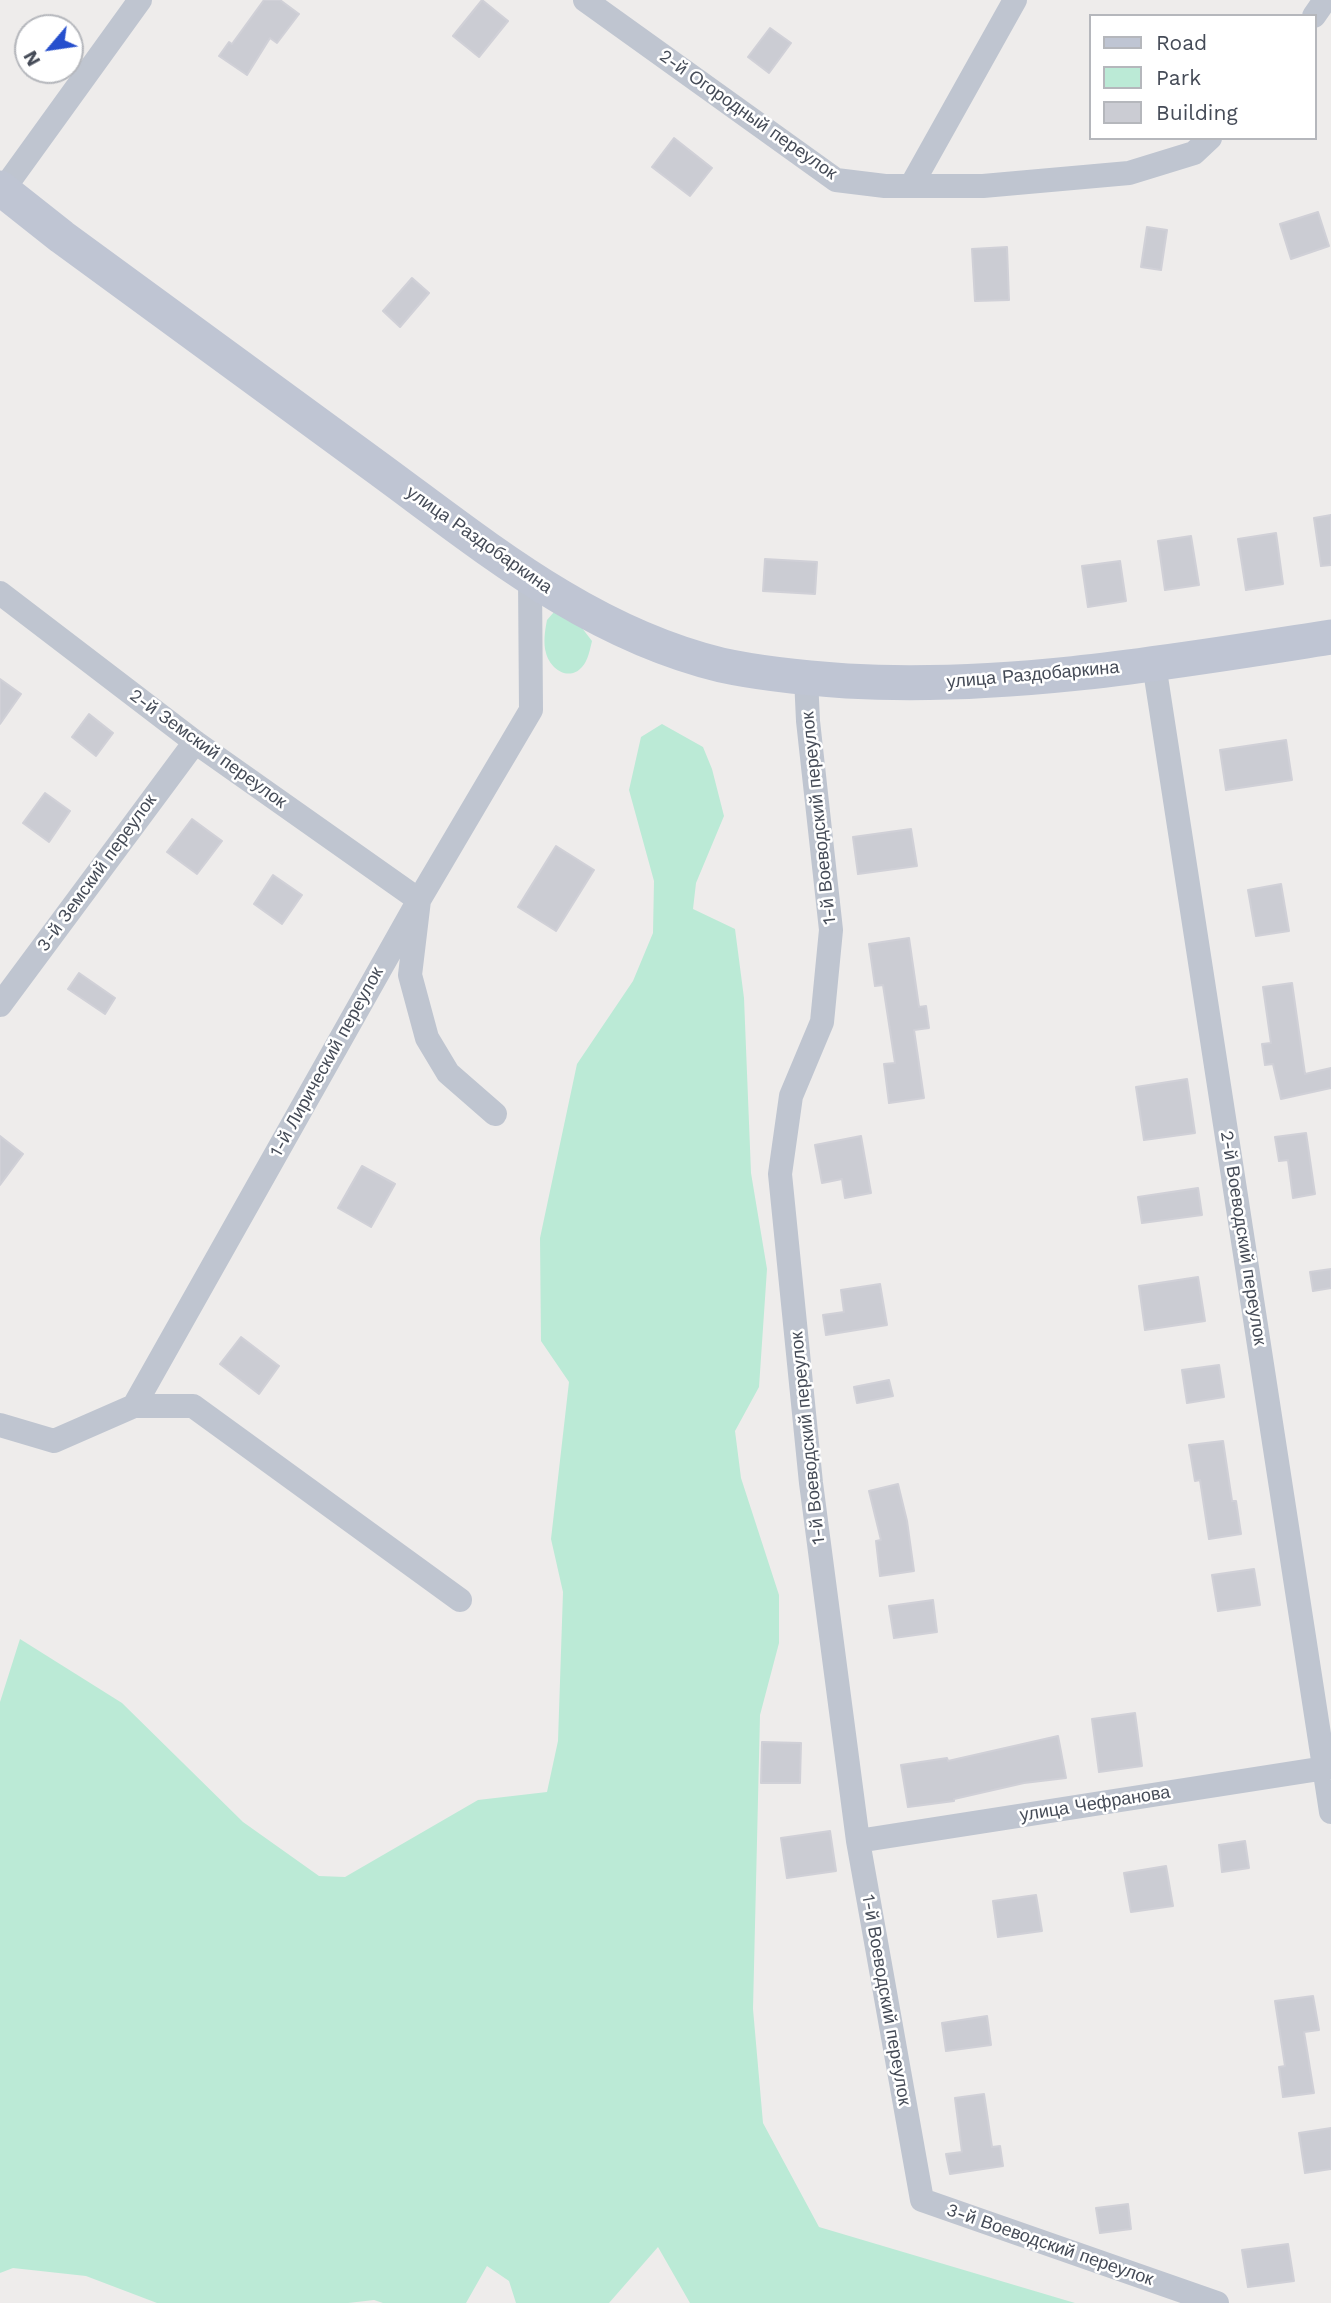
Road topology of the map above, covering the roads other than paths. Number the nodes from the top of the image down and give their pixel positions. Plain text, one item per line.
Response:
1 (140, 0) edge
2 (586, 0) edge
3 (1015, 0) edge
4 (1208, 140) edge
5 (911, 186) junction
6 (1, 190) edge
7 (530, 579) junction
8 (0, 593) edge
9 (1331, 637) edge
10 (1154, 664) junction
11 (806, 678) junction
12 (195, 741) junction
13 (419, 900) junction
14 (0, 1005) edge
15 (495, 1114) dead end
16 (134, 1406) junction
17 (0, 1425) edge
18 (460, 1600) dead end
19 (1328, 1767) edge
20 (1331, 1812) edge
21 (858, 1842) junction
22 (922, 2200) joint
23 (1217, 2303) edge

1 - 6 street
2 - 5 street, 2-й Огородный переулок
3 - 5 street
4 - 5 street, 2-й Огородный переулок
6 - 7 street, улица Раздобаркина
7 - 11 street, улица Раздобаркина
7 - 13 street, 1-й Лирический переулок
8 - 12 street, 2-й Земский переулок
9 - 10 street, улица Раздобаркина
10 - 11 street, улица Раздобаркина
10 - 19 street, 2-й Воеводский переулок
11 - 21 street, 1-й Воеводский переулок
12 - 13 street, 2-й Земский переулок
12 - 14 street, 3-й Земский переулок
13 - 15 street
13 - 16 street, 1-й Лирический переулок
16 - 17 street
16 - 18 street
19 - 20 street, 2-й Воеводский переулок
19 - 21 street, улица Чефранова
21 - 22 street, 1-й Воеводский переулок
22 - 23 street, 3-й Воеводский переулок

